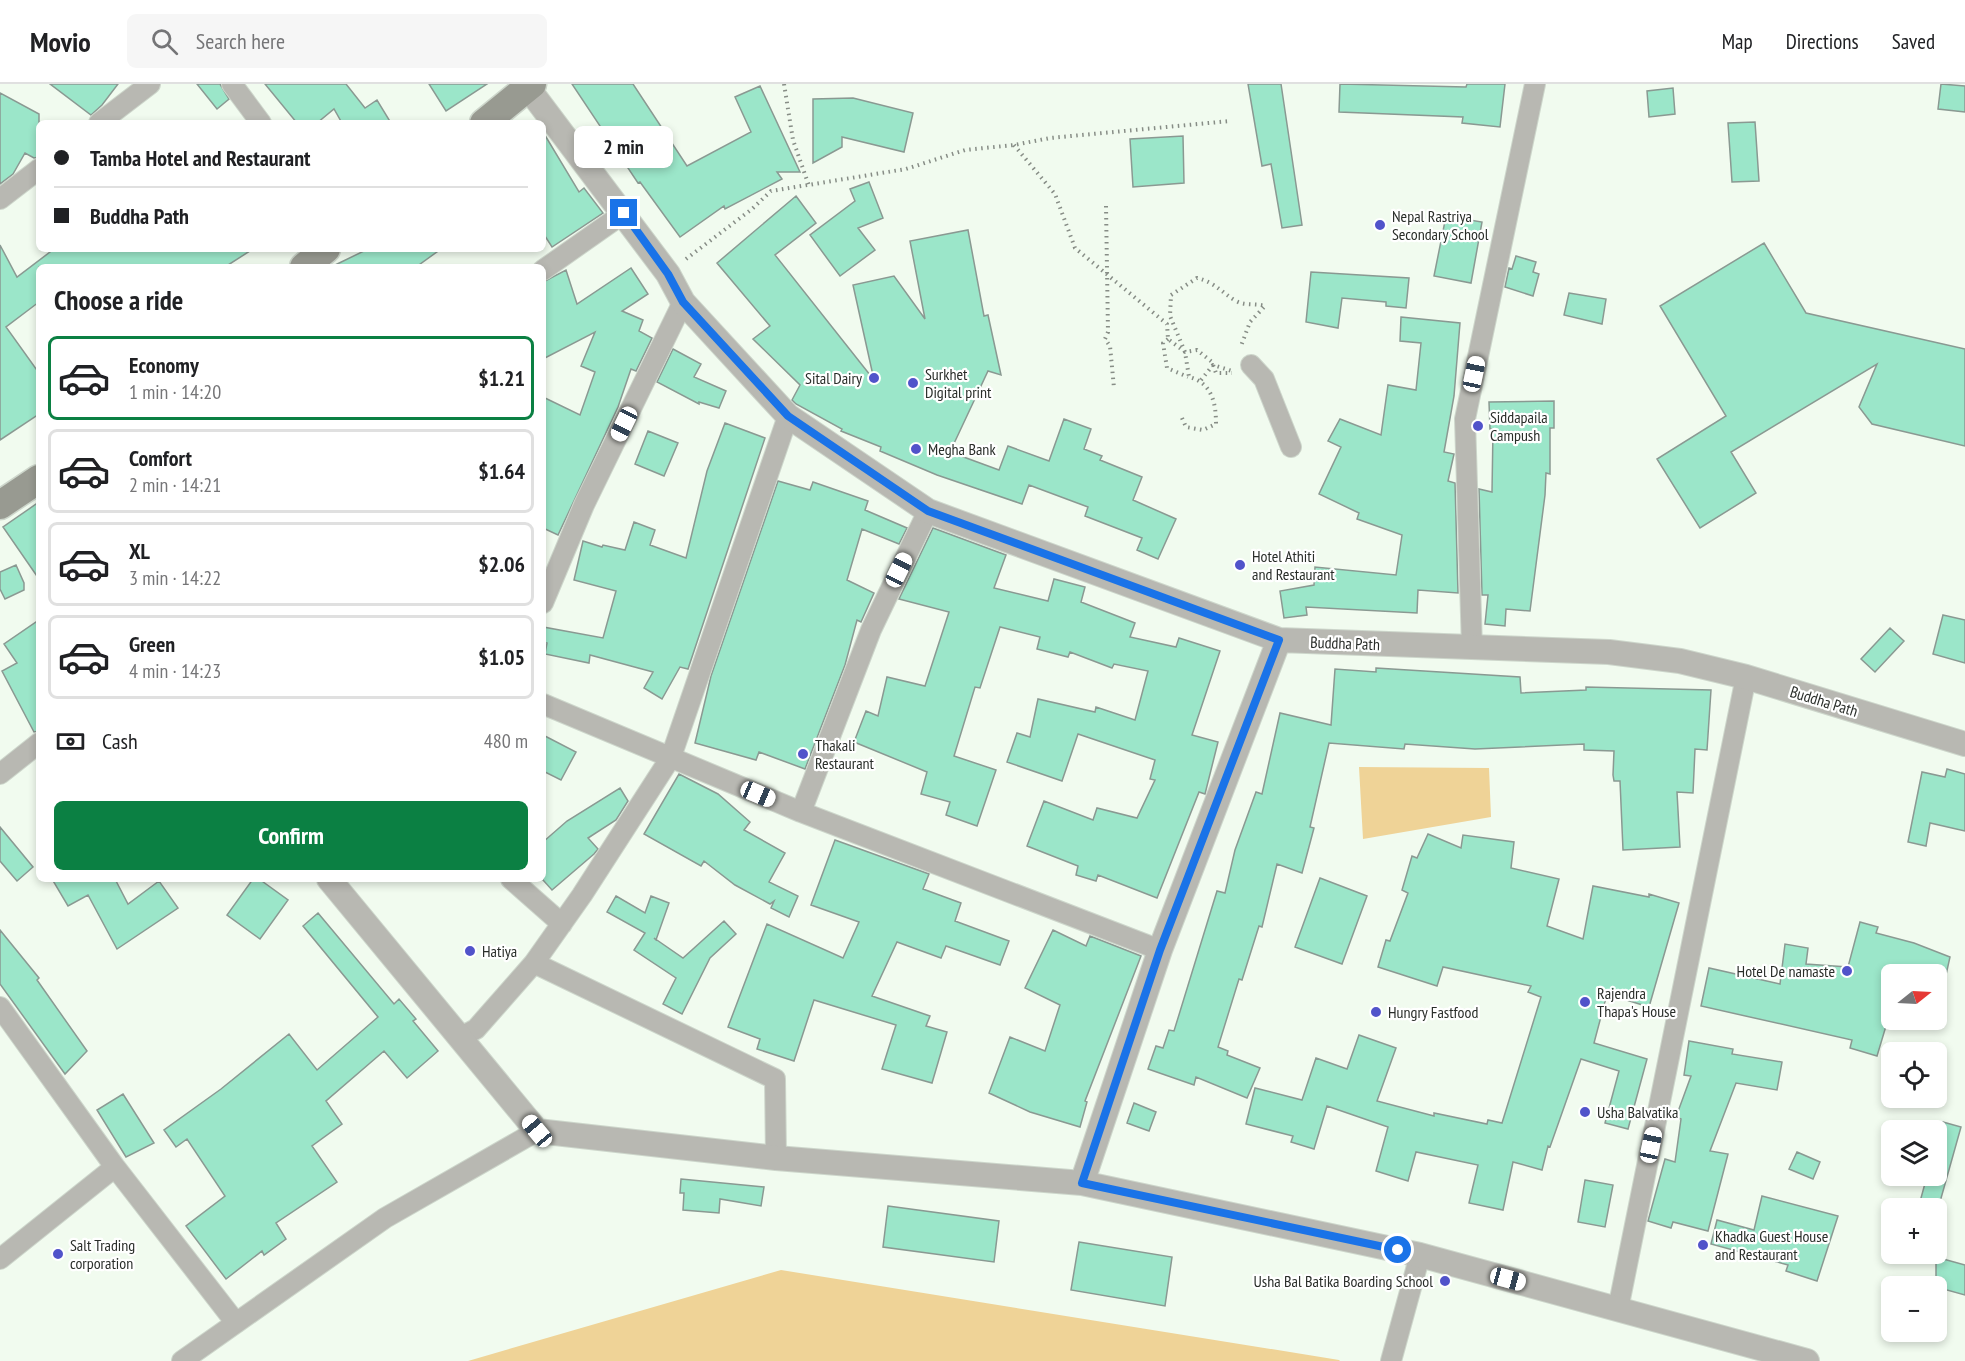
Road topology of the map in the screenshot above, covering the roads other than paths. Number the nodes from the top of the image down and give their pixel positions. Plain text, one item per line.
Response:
1 (150, 84) edge
2 (232, 84) edge
3 (1535, 84) edge
4 (530, 86) edge
5 (103, 120) edge
6 (259, 120) edge
7 (488, 120) edge
8 (36, 171) edge
9 (0, 199) edge
10 (624, 213) junction
11 (322, 252) edge
12 (308, 264) edge
13 (546, 268) edge
14 (683, 302) junction
15 (1251, 365) road end
16 (788, 416) junction
17 (1291, 447) dead end
18 (36, 481) edge
19 (0, 505) edge
20 (928, 511) junction
21 (546, 596) edge
22 (1279, 640) junction
23 (1472, 648) junction
24 (1746, 678) junction
25 (546, 705) edge
26 (1965, 744) edge
27 (36, 745) edge
28 (671, 756) junction
29 (0, 774) edge
30 (801, 812) junction
31 (335, 882) edge
32 (514, 882) edge
33 (562, 924) junction
34 (1160, 950) junction
35 (534, 963) junction
36 (0, 1007) edge
37 (459, 1038) junction
38 (537, 1131) junction
39 (776, 1158) junction
40 (116, 1167) junction
41 (1082, 1183) junction
42 (1420, 1255) junction
43 (0, 1259) edge
44 (1618, 1309) junction
45 (236, 1323) junction
46 (182, 1361) edge
47 (1390, 1361) edge
48 (1807, 1361) edge

1 - 5 street
2 - 6 street
3 - 23 street
4 - 7 main road
4 - 10 street, Buddha Path
8 - 9 street
10 - 13 street
10 - 14 street, Buddha Path
11 - 12 main road
14 - 16 street, Buddha Path
14 - 21 street
15 - 17 street
16 - 20 street, Buddha Path
16 - 28 street
18 - 19 main road
20 - 22 street, Buddha Path
20 - 30 street
22 - 23 street, Buddha Path
22 - 34 street
23 - 24 street, Buddha Path
24 - 26 street, Buddha Path
24 - 44 street
25 - 28 street
27 - 29 street
28 - 30 street
28 - 33 street
30 - 34 street
31 - 37 street
32 - 33 street
33 - 35 street
34 - 41 street
35 - 37 street
35 - 39 street
36 - 40 street
37 - 38 street
38 - 39 street
38 - 45 street
39 - 41 street
40 - 43 street
40 - 45 street
41 - 42 street
42 - 44 street
42 - 47 street
44 - 48 street
45 - 46 street

